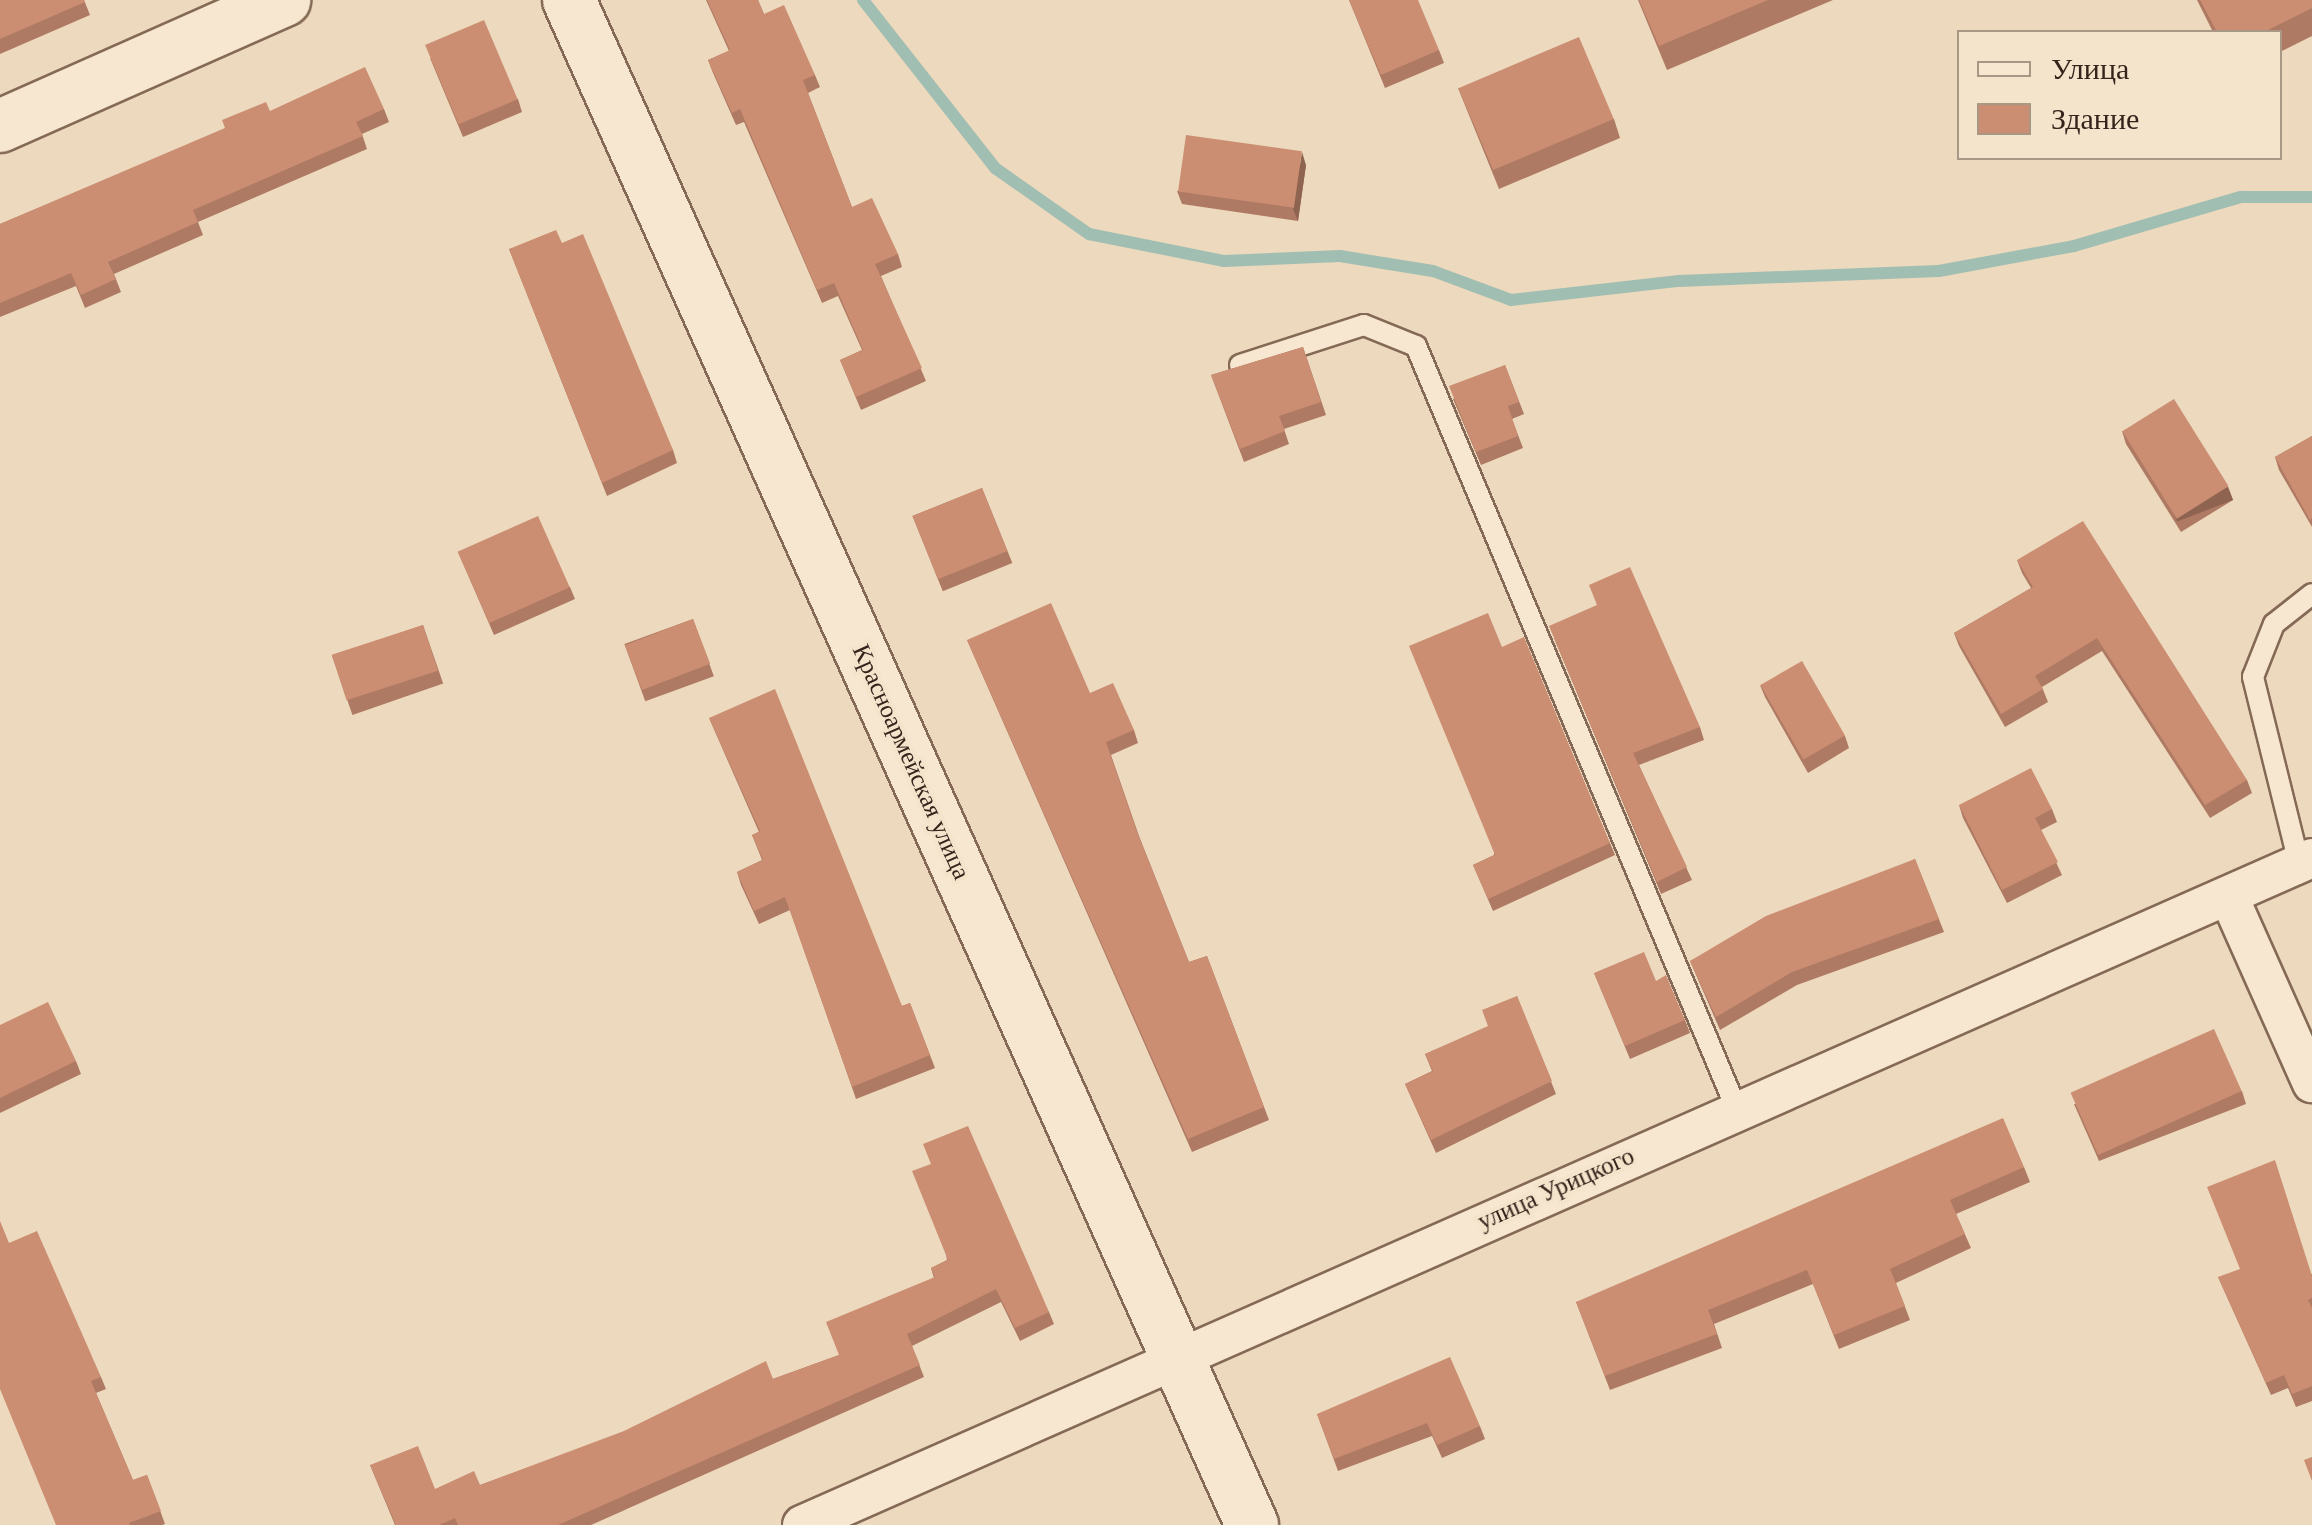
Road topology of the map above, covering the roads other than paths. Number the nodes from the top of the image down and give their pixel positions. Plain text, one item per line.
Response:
1 (284, 0) edge
2 (569, 0) edge
3 (0, 126) edge
4 (1240, 366) edge
5 (2312, 594) edge
6 (2306, 861) edge
7 (2230, 897) junction
8 (2312, 1083) edge
9 (1736, 1110) junction
10 (1177, 1355) junction
11 (802, 1525) edge
12 (1252, 1525) edge

1 - 3 street
2 - 10 street, Красноармейская улица
4 - 9 lane
5 - 6 lane
6 - 7 street, улица Урицкого
7 - 8 street
7 - 9 street, улица Урицкого
9 - 10 street, улица Урицкого
10 - 11 street, улица Урицкого
10 - 12 street, Красноармейская улица

